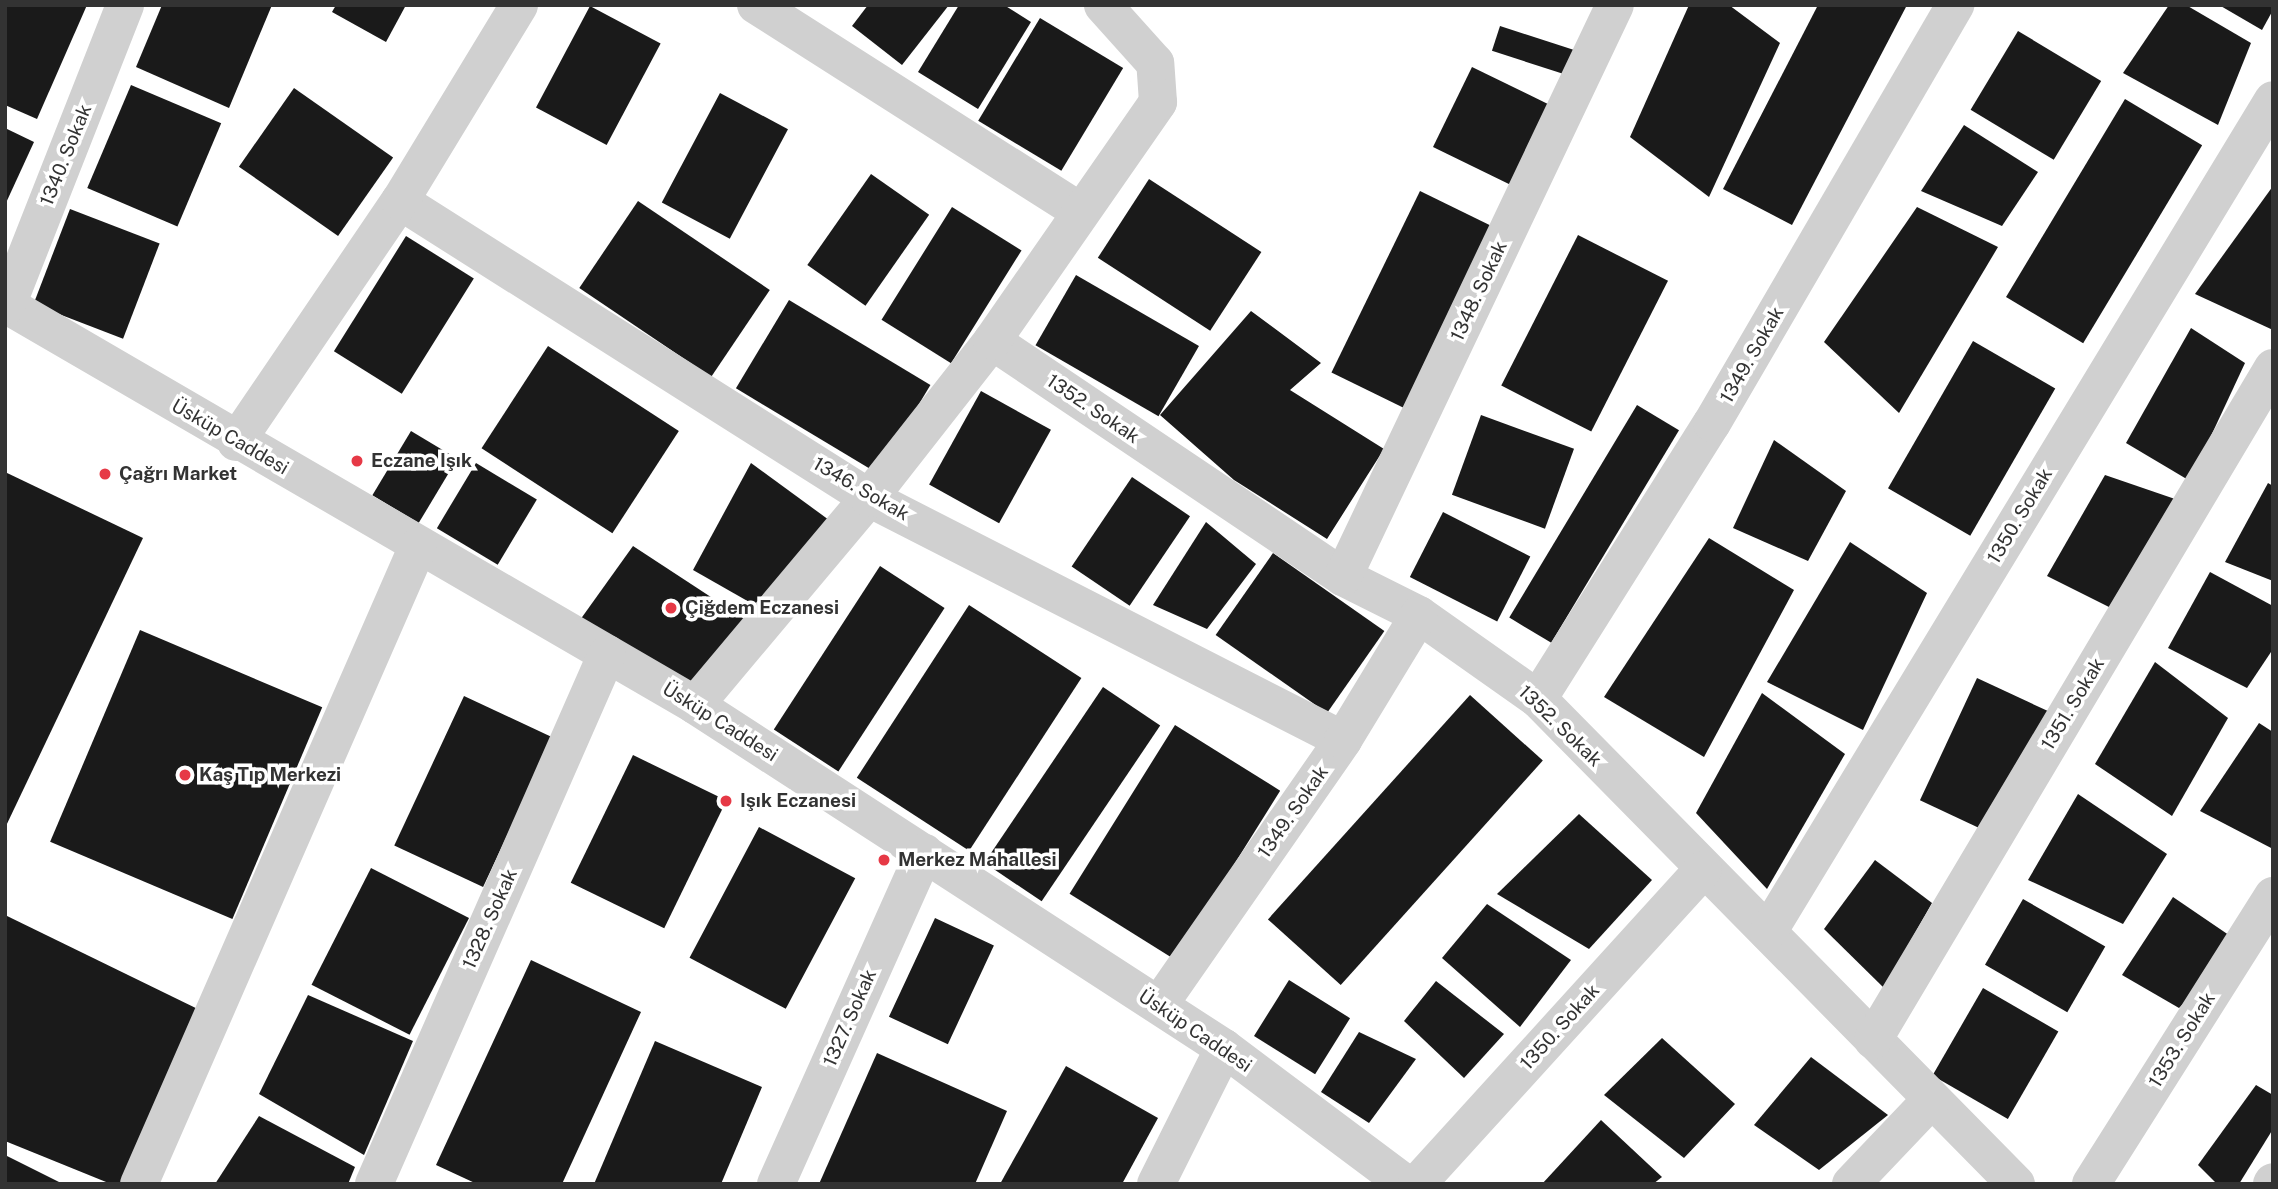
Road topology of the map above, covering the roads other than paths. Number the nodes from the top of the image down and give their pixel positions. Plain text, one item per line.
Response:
1 (125, 5) edge
2 (519, 5) edge
3 (756, 5) edge
4 (1103, 5) edge
5 (1615, 5) edge
6 (1955, 5) edge
7 (2273, 100) edge
8 (400, 201) junction
9 (1079, 211) junction
10 (6, 305) edge
11 (992, 341) junction
12 (2273, 368) edge
13 (236, 442) junction
14 (869, 498) junction
15 (418, 546) junction
16 (1343, 578) junction
17 (1419, 615) junction
18 (607, 654) junction
19 (1538, 699) junction
20 (695, 705) junction
21 (1343, 740) junction
22 (924, 853) junction
23 (1703, 870) junction
24 (2273, 896) edge
25 (1768, 932) junction
26 (1159, 1005) junction
27 (1873, 1040) junction
28 (1224, 1048) junction
29 (1932, 1099) junction
30 (139, 1184) edge
31 (374, 1184) edge
32 (776, 1184) edge
33 (1156, 1184) edge
34 (1406, 1184) edge
35 (1417, 1184) edge
36 (1851, 1184) edge
37 (2016, 1184) edge
38 (2091, 1184) edge

1 - 10 street, 1340. Sokak
2 - 8 street
3 - 9 street
4 - 9 street
5 - 16 street, 1348. Sokak
6 - 19 street, 1349. Sokak
7 - 25 street, 1350. Sokak
8 - 13 street
8 - 14 street, 1346. Sokak
9 - 11 street
10 - 13 street, Üsküp Caddesi
11 - 14 street
11 - 16 street, 1352. Sokak
12 - 27 street, 1351. Sokak
13 - 15 street, Üsküp Caddesi
14 - 20 street
14 - 21 street, 1346. Sokak
15 - 18 street, Üsküp Caddesi
15 - 30 street
16 - 17 street, 1352. Sokak
17 - 19 street, 1352. Sokak
17 - 21 street, 1349. Sokak
18 - 20 street, Üsküp Caddesi
18 - 31 street, 1328. Sokak
19 - 23 street, 1352. Sokak
20 - 22 street, Üsküp Caddesi
21 - 26 street, 1349. Sokak
22 - 26 street, Üsküp Caddesi
22 - 32 street, 1327. Sokak
23 - 25 street, 1352. Sokak
23 - 35 street, 1350. Sokak
24 - 38 street, 1353. Sokak
25 - 27 street, 1352. Sokak
26 - 28 street, Üsküp Caddesi
27 - 29 street, 1352. Sokak
28 - 33 street
28 - 34 street, Üsküp Caddesi
29 - 36 street
29 - 37 street, 1352. Sokak

